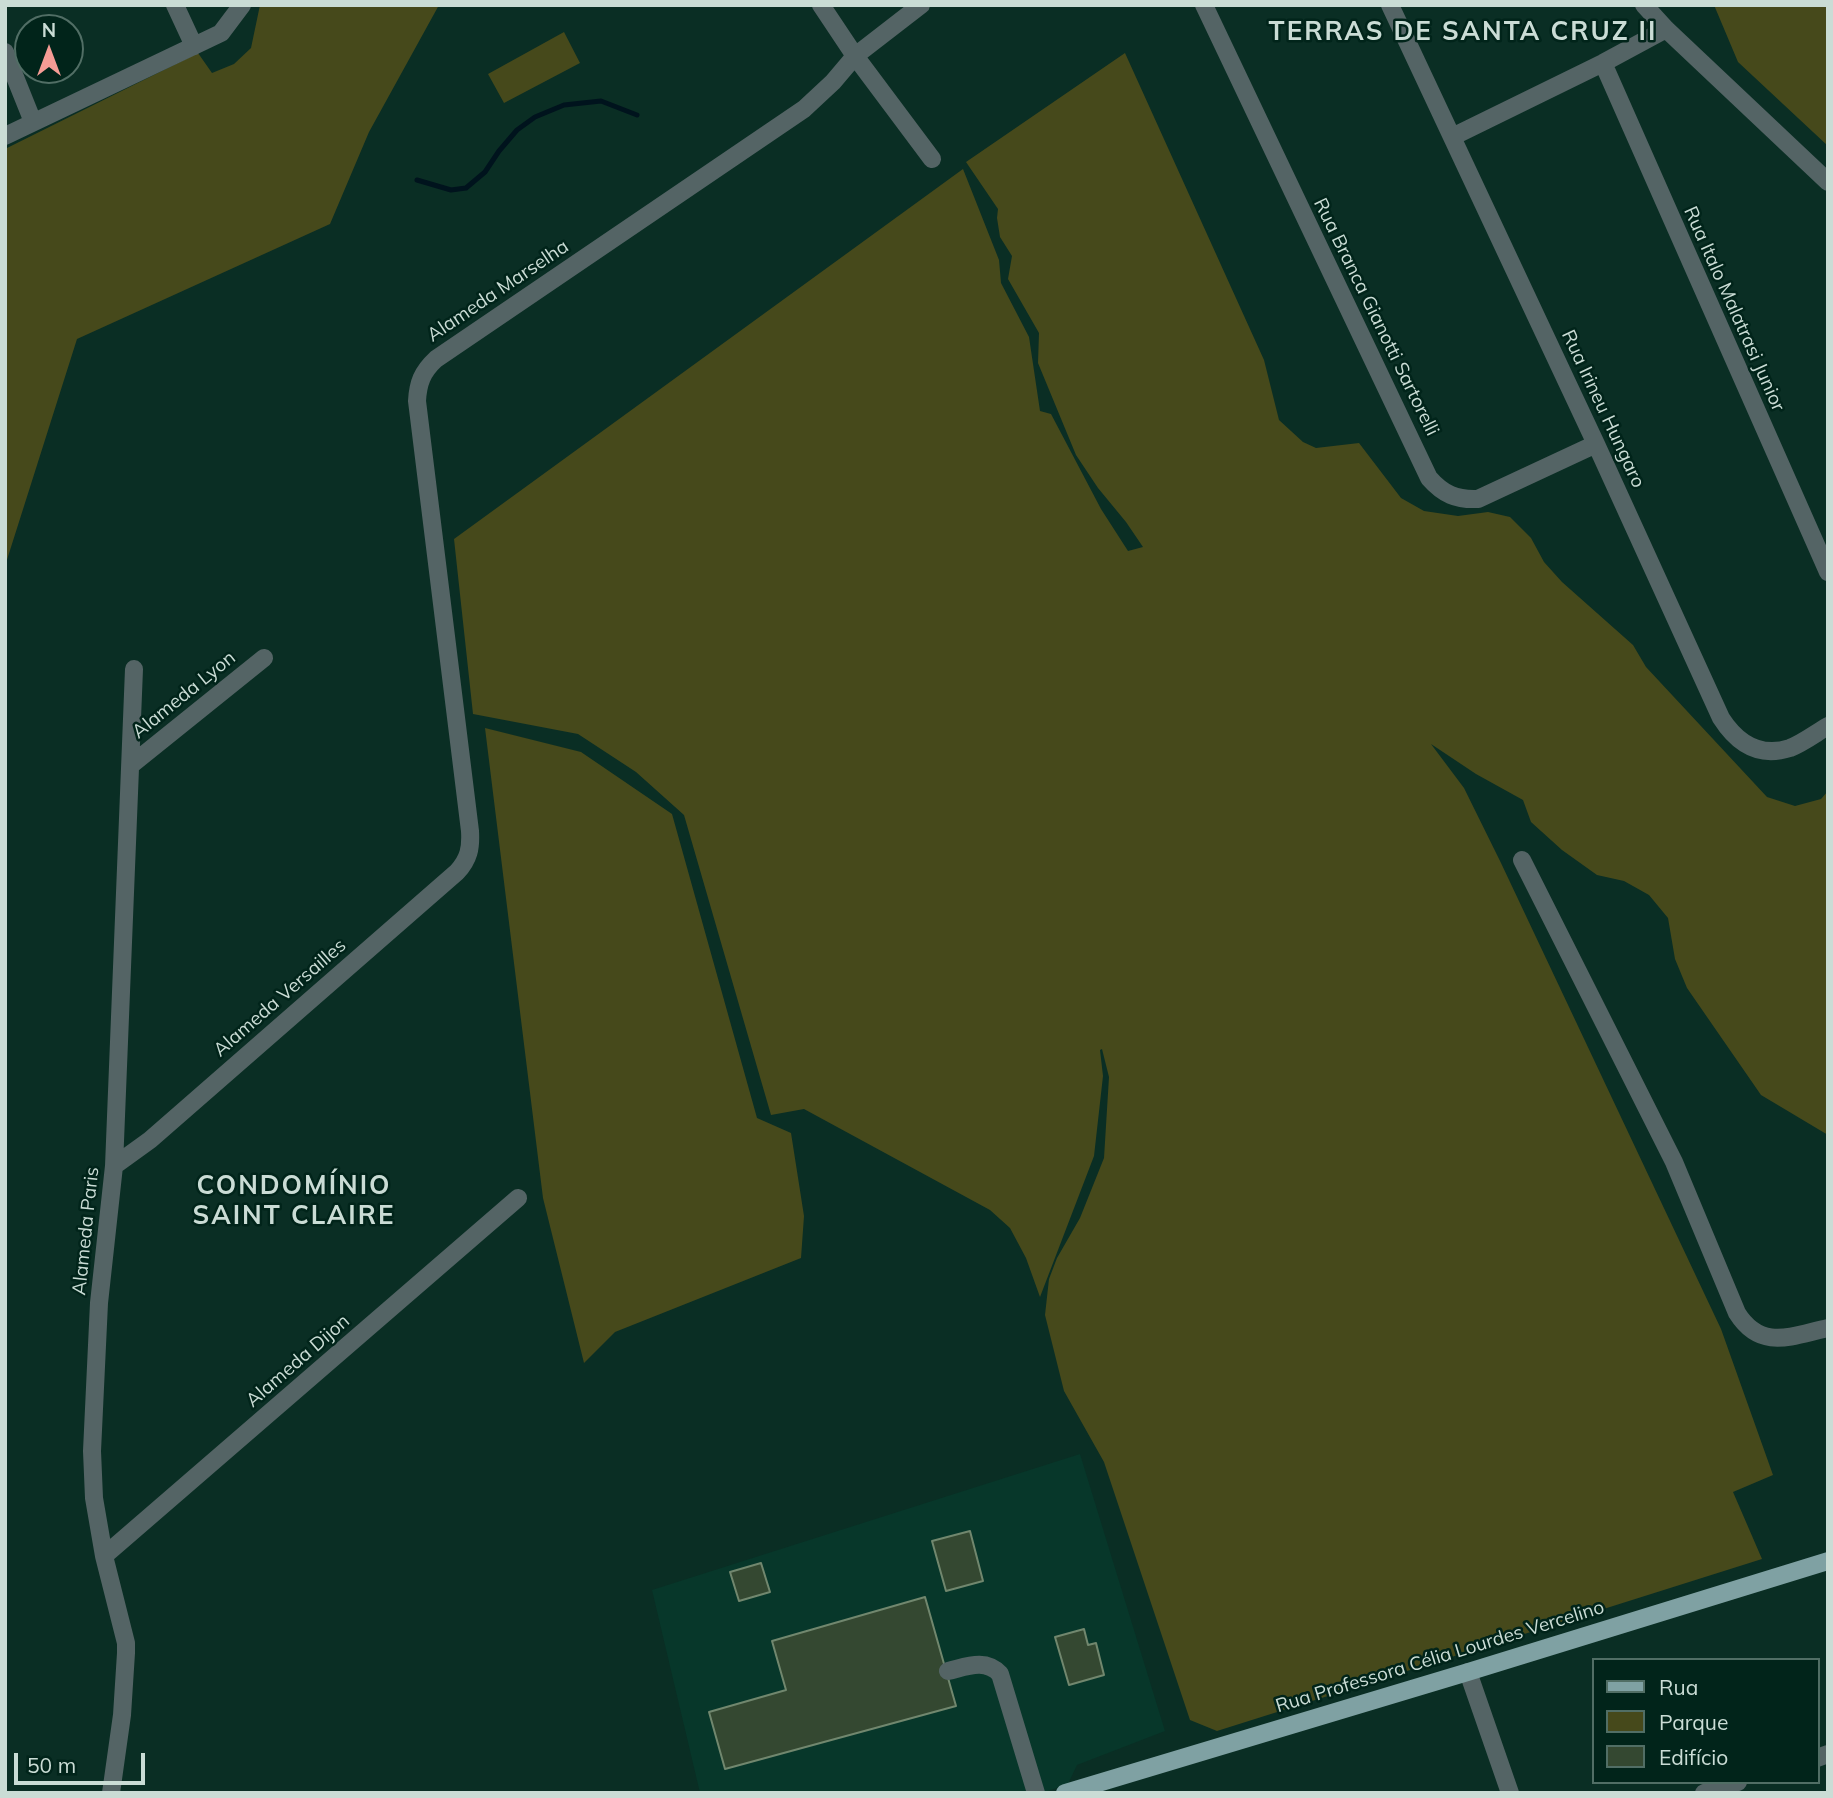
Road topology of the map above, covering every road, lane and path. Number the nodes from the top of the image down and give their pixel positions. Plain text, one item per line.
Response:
1 (175, 5) edge
2 (242, 5) edge
3 (821, 5) edge
4 (921, 5) edge
5 (1204, 5) edge
6 (1390, 5) edge
7 (1644, 5) edge
8 (1667, 29) junction
9 (194, 46) junction
10 (5, 52) edge
11 (855, 56) junction
12 (1603, 63) junction
13 (33, 122) junction
14 (5, 136) edge
15 (1452, 137) junction
16 (932, 159) dead end
17 (1828, 182) edge
18 (1596, 444) junction
19 (1828, 572) edge
20 (264, 658) dead end
21 (134, 669) dead end
22 (1828, 726) edge
23 (131, 765) junction
24 (468, 857) joint
25 (1522, 860) dead end
26 (114, 1166) junction
27 (519, 1198) dead end
28 (1828, 1328) edge
29 (104, 1556) junction
30 (1828, 1560) edge
31 (948, 1671) dead end
32 (1468, 1672) junction
33 (1732, 1784) edge
34 (111, 1793) edge
35 (1035, 1793) edge
36 (1065, 1793) edge
37 (1510, 1793) edge
38 (1704, 1793) edge

1 - 9 street
2 - 9 street
3 - 11 street
4 - 11 street, Alameda Marselha
5 - 18 street, Rua Branca Gianotti Sartorelli
6 - 15 street, Rua Irineu Hungaro
7 - 8 street
8 - 12 street
8 - 17 street
9 - 13 street
10 - 13 street
11 - 16 street
11 - 24 street, Alameda Marselha
12 - 15 street
12 - 19 street, Rua Italo Malatrasi Junior
13 - 14 street
15 - 18 street, Rua Irineu Hungaro
18 - 22 street, Rua Irineu Hungaro
20 - 23 street, Alameda Lyon
21 - 23 street, Alameda Paris
23 - 26 street, Alameda Paris
24 - 26 street, Alameda Versailles
25 - 28 street
26 - 29 street, Alameda Paris
27 - 29 street, Alameda Dijon
29 - 34 street, Alameda Paris
30 - 32 main road, Rua Professora Célia Lourdes Vercelino
31 - 35 street
32 - 36 main road, Rua Professora Célia Lourdes Vercelino
32 - 37 street
33 - 38 street

